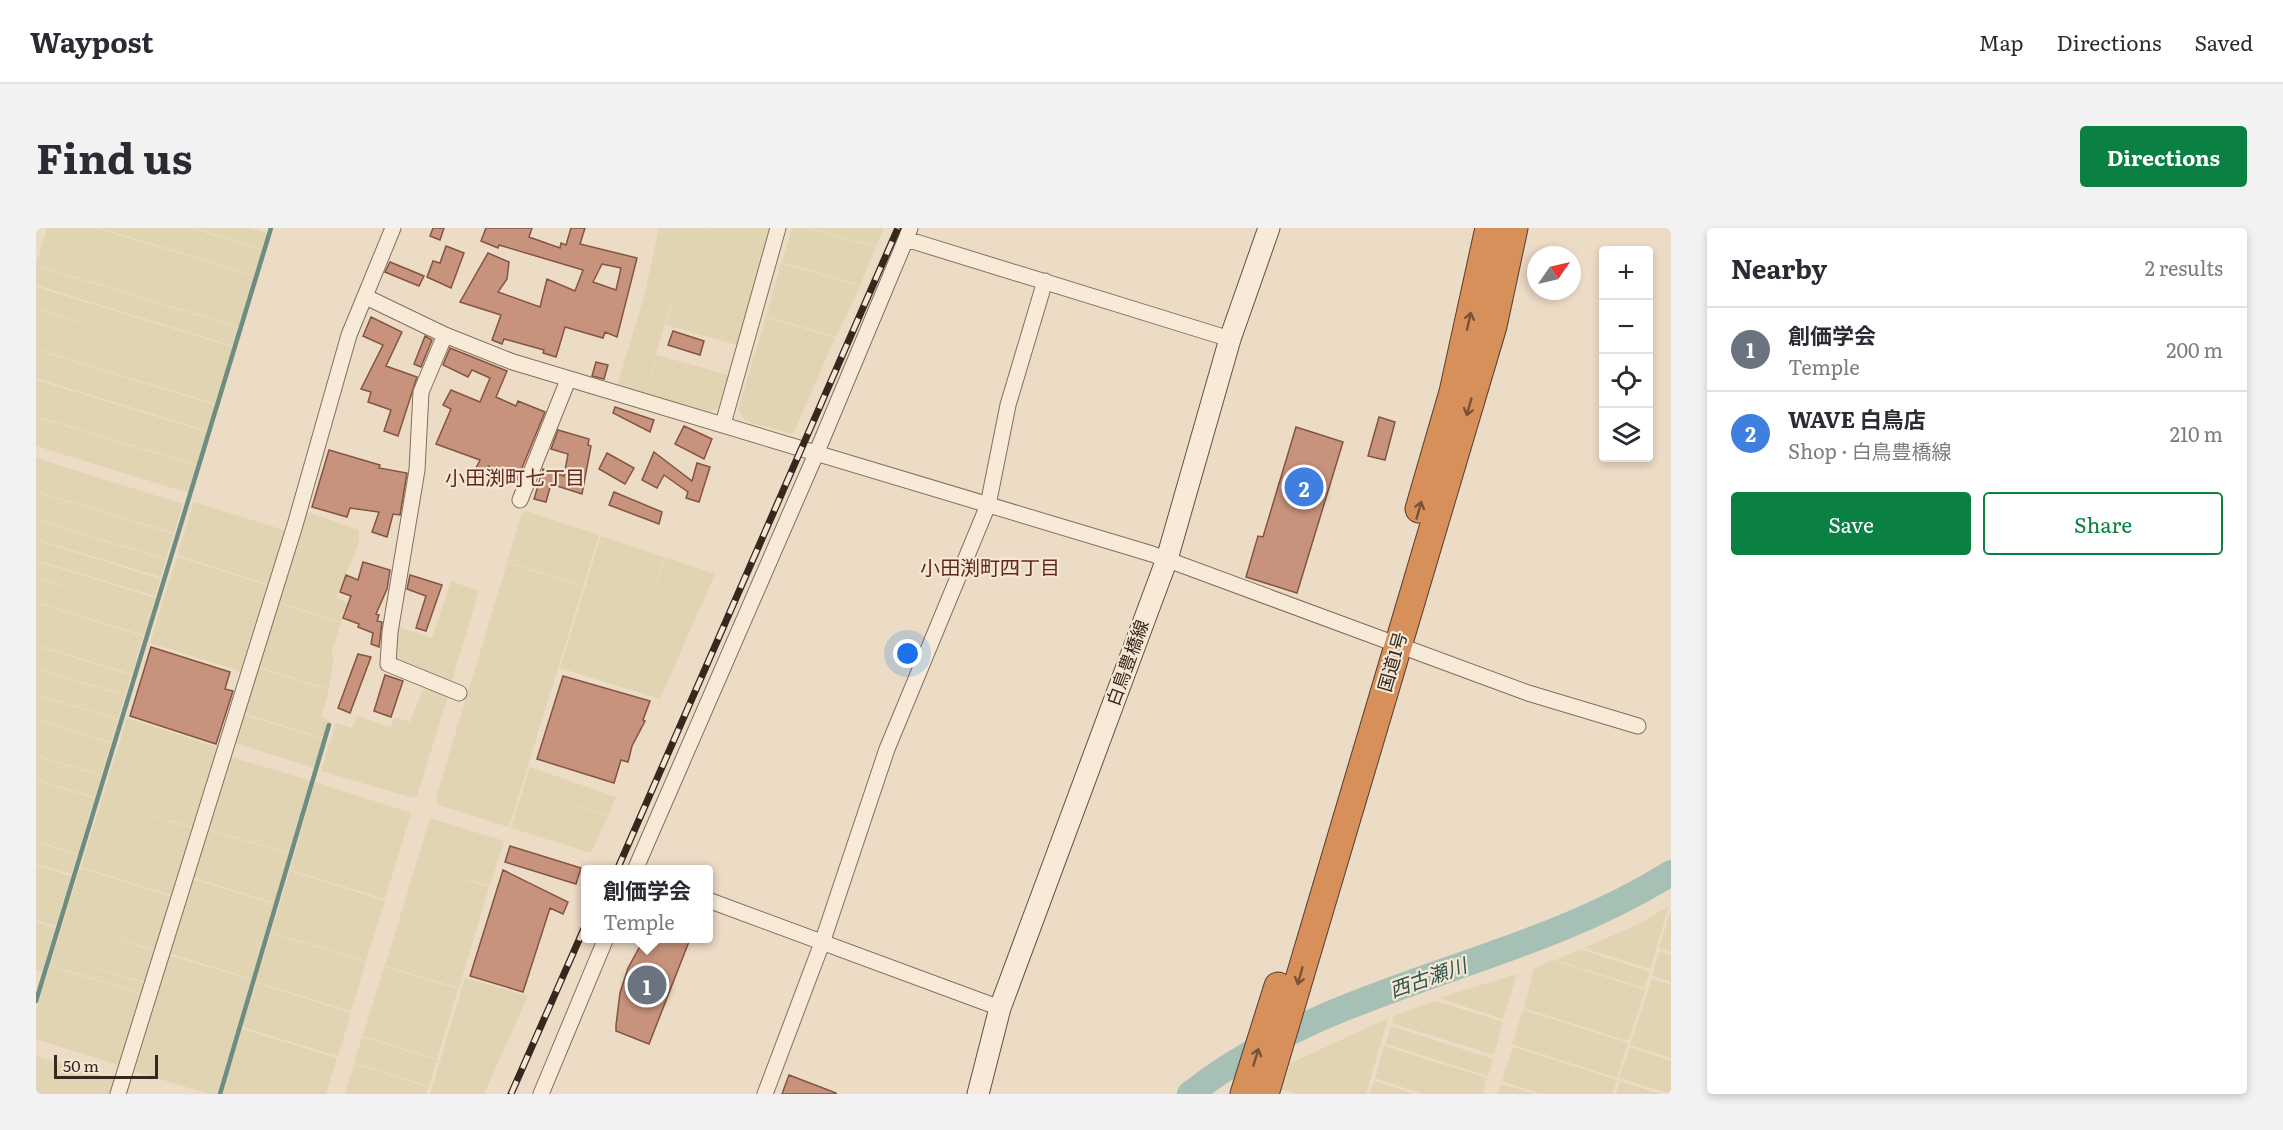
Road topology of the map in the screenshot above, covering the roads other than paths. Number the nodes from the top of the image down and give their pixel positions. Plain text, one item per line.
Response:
1 (393, 228) edge
2 (778, 228) edge
3 (1269, 228) edge
4 (1489, 228) edge
5 (1514, 228) edge
6 (908, 233) edge
7 (1045, 281) junction
8 (366, 297) junction
9 (445, 335) junction
10 (1230, 339) junction
11 (568, 380) junction
12 (723, 424) junction
13 (816, 454) junction
14 (520, 500) dead end
15 (988, 505) junction
16 (1167, 559) junction
17 (1390, 643) junction
18 (459, 693) dead end
19 (1638, 726) dead end
20 (637, 865) edge
21 (713, 902) edge
22 (604, 943) edge
23 (822, 943) junction
24 (1000, 1008) junction
25 (1252, 1091) edge
26 (118, 1094) edge
27 (541, 1094) edge
28 (765, 1094) edge
29 (978, 1094) edge

1 - 8 street
2 - 12 street
3 - 10 main road, 白鳥豊橋線
17 -> 4 highway, 国道1号
5 -> 17 highway, 国道1号
6 - 7 street
6 - 13 street
7 - 10 street
7 - 15 street
8 - 9 street
8 - 26 street
9 - 11 street
9 - 18 street
10 - 16 main road, 白鳥豊橋線
11 - 12 street
11 - 14 street
12 - 13 street
13 - 15 street
13 - 20 street
15 - 16 street
15 - 23 street
16 - 17 street
16 - 24 main road, 白鳥豊橋線
17 - 19 street
25 -> 17 highway, 国道1号
17 -> 25 highway, 国道1号
21 - 23 street
22 - 27 street
23 - 24 street
23 - 28 street
24 - 29 main road, 白鳥豊橋線

